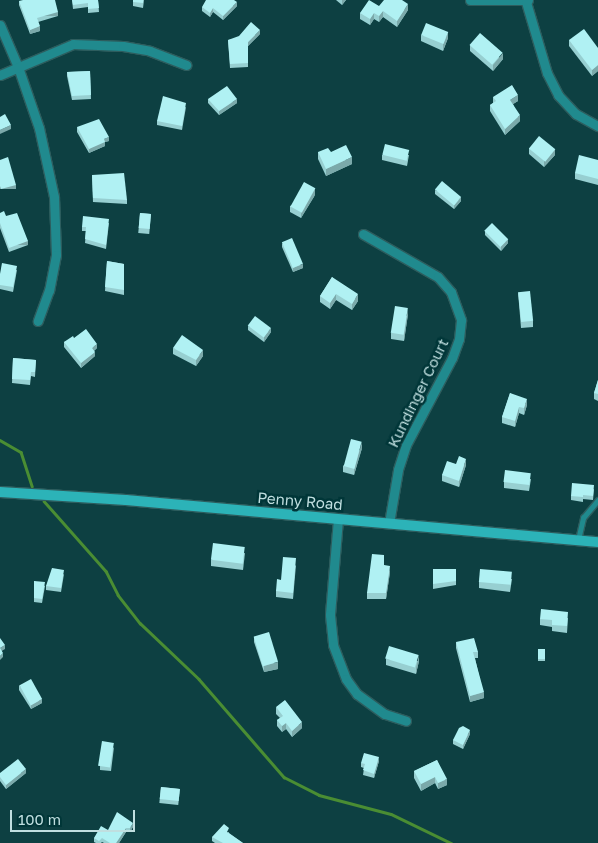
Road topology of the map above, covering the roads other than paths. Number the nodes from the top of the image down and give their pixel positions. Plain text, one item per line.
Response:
1 (470, 0) edge
2 (527, 1) edge
3 (0, 25) edge
4 (186, 65) dead end
5 (18, 67) junction
6 (0, 75) edge
7 (598, 126) edge
8 (363, 234) dead end
9 (38, 321) dead end
10 (0, 492) edge
11 (598, 500) edge
12 (338, 519) junction
13 (389, 523) junction
14 (578, 540) junction
15 (598, 542) edge
16 (406, 721) dead end

1 - 2 street
2 - 7 street
3 - 5 street
4 - 5 street
5 - 6 street
5 - 9 street
8 - 13 street, Kundinger Court
10 - 12 street, Penny Road
11 - 14 lane
12 - 13 street, Penny Road
12 - 16 street
13 - 14 street, Penny Road
14 - 15 street, Penny Road

